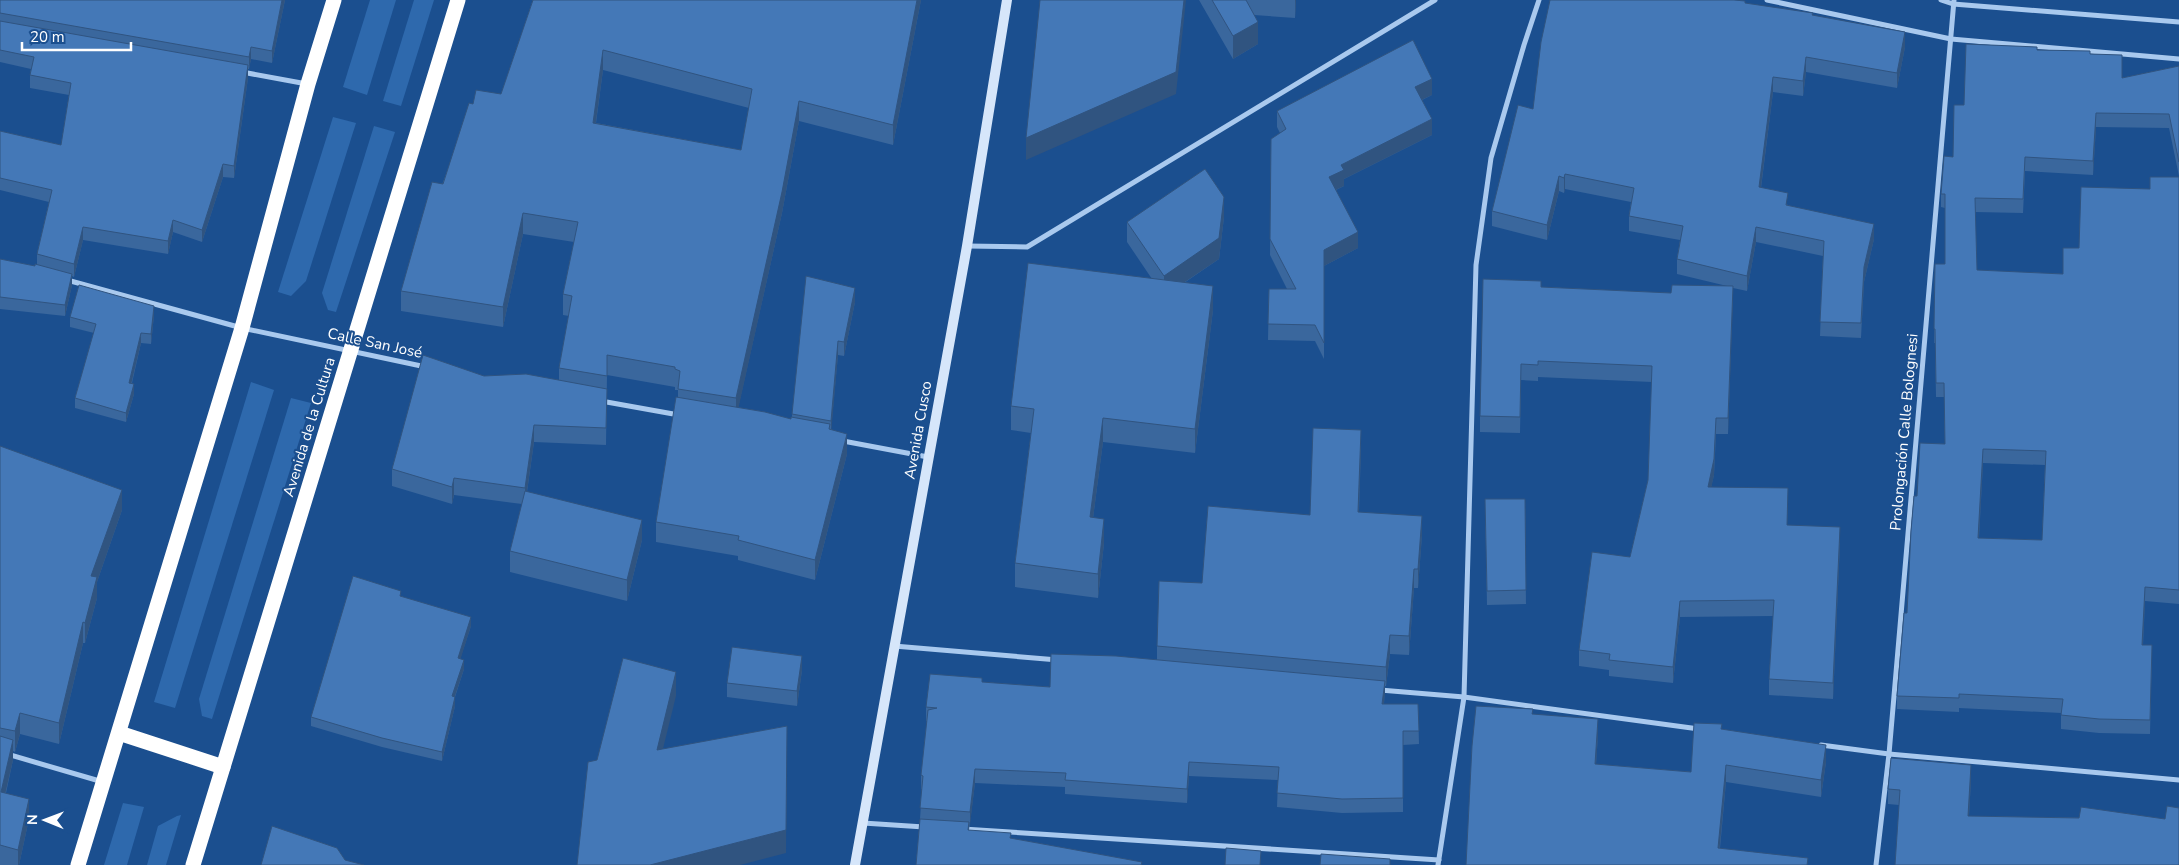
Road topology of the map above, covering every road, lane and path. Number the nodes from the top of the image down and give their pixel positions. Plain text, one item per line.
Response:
1 (334, 0) edge
2 (458, 0) edge
3 (1007, 0) edge
4 (1435, 0) edge
5 (1539, 0) edge
6 (1767, 0) edge
7 (1941, 0) edge
8 (1953, 2) edge
9 (2179, 22) edge
10 (1951, 39) junction
11 (2179, 59) edge
12 (231, 70) edge
13 (308, 84) junction
14 (967, 246) junction
15 (65, 279) edge
16 (242, 328) junction
17 (350, 352) junction
18 (434, 369) edge
19 (599, 401) edge
20 (684, 416) edge
21 (839, 441) edge
22 (928, 458) junction
23 (894, 646) junction
24 (1061, 661) edge
25 (1375, 689) edge
26 (1464, 697) junction
27 (1701, 729) edge
28 (119, 733) junction
29 (1810, 744) edge
30 (0, 752) edge
31 (1889, 754) junction
32 (223, 767) junction
33 (2179, 780) edge
34 (104, 782) junction
35 (862, 823) junction
36 (932, 827) edge
37 (952, 828) edge
38 (1438, 863) edge
39 (78, 865) edge
40 (193, 865) edge
41 (854, 865) edge
42 (1876, 865) edge

1 - 13 highway
2 - 17 highway, Avenida de la Cultura
3 - 14 street, Avenida Cusco
4 - 14 street
5 - 26 street
6 - 10 street
7 - 8 street
8 - 9 street
8 - 10 street, Prolongación Calle Bolognesi
10 - 11 street
10 - 31 street, Prolongación Calle Bolognesi
12 - 13 street
13 - 16 highway
14 - 22 street, Avenida Cusco
15 - 16 street, Calle San José
16 - 17 street, Calle San José
16 - 28 highway
17 - 18 street, Calle San José
17 - 32 highway, Avenida de la Cultura
19 - 20 street
21 - 22 street
22 - 23 street, Avenida Cusco
23 - 24 street
23 - 35 street, Avenida Cusco
25 - 26 street
26 - 27 street
26 - 38 street
28 - 32 highway
28 - 34 highway
29 - 31 street
30 - 34 street
31 - 33 street
31 - 42 street, Prolongación Calle Bolognesi
32 - 40 highway, Avenida de la Cultura
34 - 39 highway
35 - 36 street
35 - 41 street, Avenida Cusco
37 - 38 street

